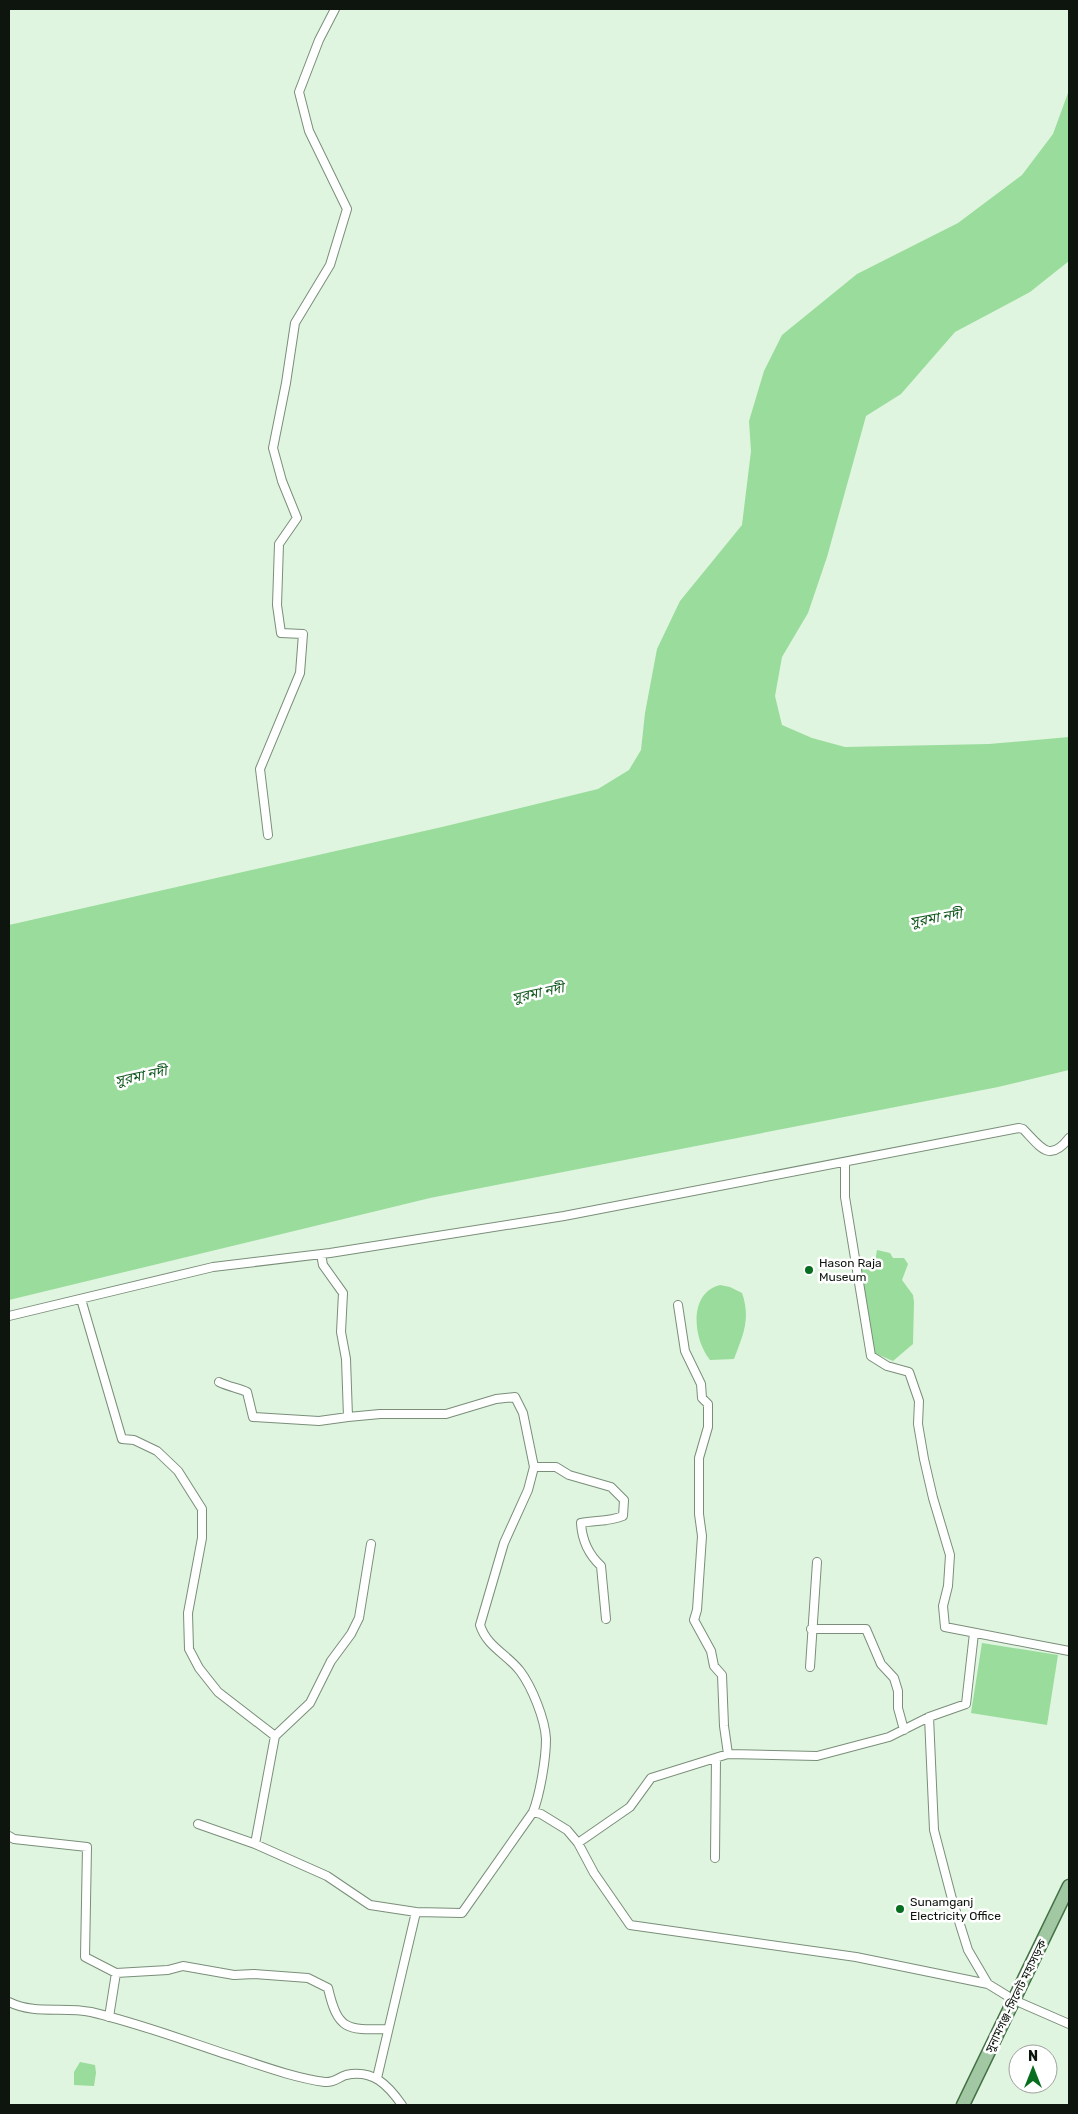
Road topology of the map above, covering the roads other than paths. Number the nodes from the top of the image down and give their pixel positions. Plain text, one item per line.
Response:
1 (336, 9) edge
2 (268, 835) dead end
3 (1069, 1138) edge
4 (845, 1162) junction
5 (321, 1254) junction
6 (81, 1299) junction
7 (678, 1305) dead end
8 (9, 1316) edge
9 (219, 1382) dead end
10 (348, 1417) junction
11 (534, 1467) junction
12 (370, 1544) dead end
13 (817, 1562) dead end
14 (606, 1619) dead end
15 (811, 1628) junction
16 (974, 1633) junction
17 (1069, 1651) edge
18 (810, 1667) dead end
19 (929, 1717) junction
20 (904, 1730) junction
21 (275, 1736) junction
22 (728, 1754) junction
23 (716, 1758) junction
24 (533, 1812) junction
25 (198, 1824) dead end
26 (9, 1836) edge
27 (578, 1843) junction
28 (255, 1844) junction
29 (715, 1858) dead end
30 (1069, 1886) edge
31 (416, 1912) junction
32 (116, 1973) junction
33 (988, 1984) junction
34 (1014, 2000) junction
35 (9, 2002) edge
36 (109, 2017) junction
37 (1069, 2024) edge
38 (388, 2030) junction
39 (377, 2078) junction
40 (402, 2105) edge
41 (963, 2105) edge

1 - 2 street
3 - 4 street
4 - 5 street
4 - 16 street
5 - 6 street
5 - 10 street
6 - 8 street
6 - 21 street
7 - 22 street
9 - 10 street
10 - 11 street
11 - 14 street
11 - 24 street
12 - 21 street
13 - 15 street
15 - 18 street
15 - 20 street
16 - 17 street
16 - 19 street
19 - 20 street
19 - 33 street
20 - 22 street
21 - 28 street
22 - 23 street
23 - 27 street
23 - 29 street
24 - 27 street
24 - 31 street
25 - 28 street
26 - 32 street
27 - 33 street
28 - 31 street
30 - 34 main road, সুনামগঞ্জ-সিলেট মহাসড়ক
31 - 38 street
32 - 36 street
32 - 38 street
33 - 34 street
34 - 37 street
34 - 41 main road, সুনামগঞ্জ-সিলেট মহাসড়ক
35 - 36 street
36 - 39 street
38 - 39 street
39 - 40 street

